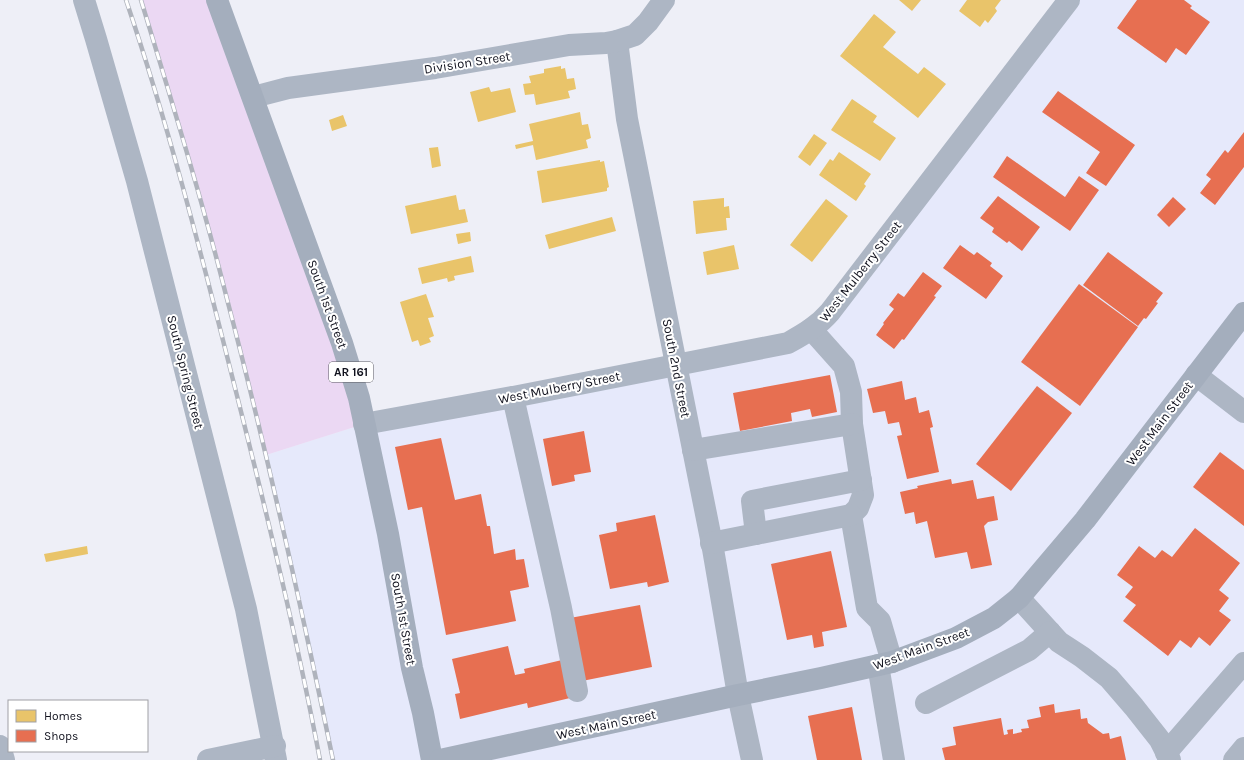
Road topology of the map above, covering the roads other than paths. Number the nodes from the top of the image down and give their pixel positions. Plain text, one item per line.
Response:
1 (84, 0) edge
2 (217, 0) edge
3 (664, 0) edge
4 (1069, 0) edge
5 (617, 41) junction
6 (253, 97) junction
7 (1244, 314) edge
8 (811, 329) junction
9 (676, 364) junction
10 (1196, 376) junction
11 (513, 397) junction
12 (1244, 412) edge
13 (364, 424) junction
14 (852, 424) junction
15 (693, 450) junction
16 (861, 480) junction
17 (851, 515) junction
18 (756, 534) junction
19 (711, 543) junction
20 (1019, 598) junction
21 (1050, 632) junction
22 (885, 663) junction
23 (1244, 663) edge
24 (577, 691) dead end
25 (738, 695) junction
26 (926, 703) dead end
27 (0, 746) edge
28 (1244, 748) edge
29 (275, 753) edge
30 (1168, 756) edge
31 (449, 758) edge
32 (4, 760) edge
33 (208, 760) edge
34 (432, 760) edge
35 (752, 760) edge
36 (894, 760) edge
37 (1234, 760) edge

1 - 29 street, South Spring Street
2 - 6 main road, South 1st Street / AR 161
3 - 5 street, Division Street
4 - 8 street, West Mulberry Street
5 - 6 street, Division Street
5 - 9 street, South 2nd Street
6 - 13 main road, South 1st Street / AR 161
7 - 10 main road, West Main Street
8 - 9 street, West Mulberry Street
8 - 14 street
9 - 11 street, West Mulberry Street
9 - 15 street, South 2nd Street
10 - 12 street
10 - 20 main road, West Main Street
11 - 13 street, West Mulberry Street
11 - 24 street
13 - 34 main road, South 1st Street / AR 161
14 - 15 street
14 - 16 street
15 - 19 street, South 2nd Street
16 - 17 street
16 - 18 street
17 - 18 street
17 - 22 street
18 - 19 street
19 - 25 street, South 2nd Street
20 - 21 street
20 - 22 main road, West Main Street
21 - 26 street
21 - 30 street
22 - 25 main road, West Main Street
22 - 36 street
23 - 30 street
25 - 31 main road, West Main Street
25 - 35 street, South 2nd Street
27 - 32 street
28 - 37 street
29 - 33 street

